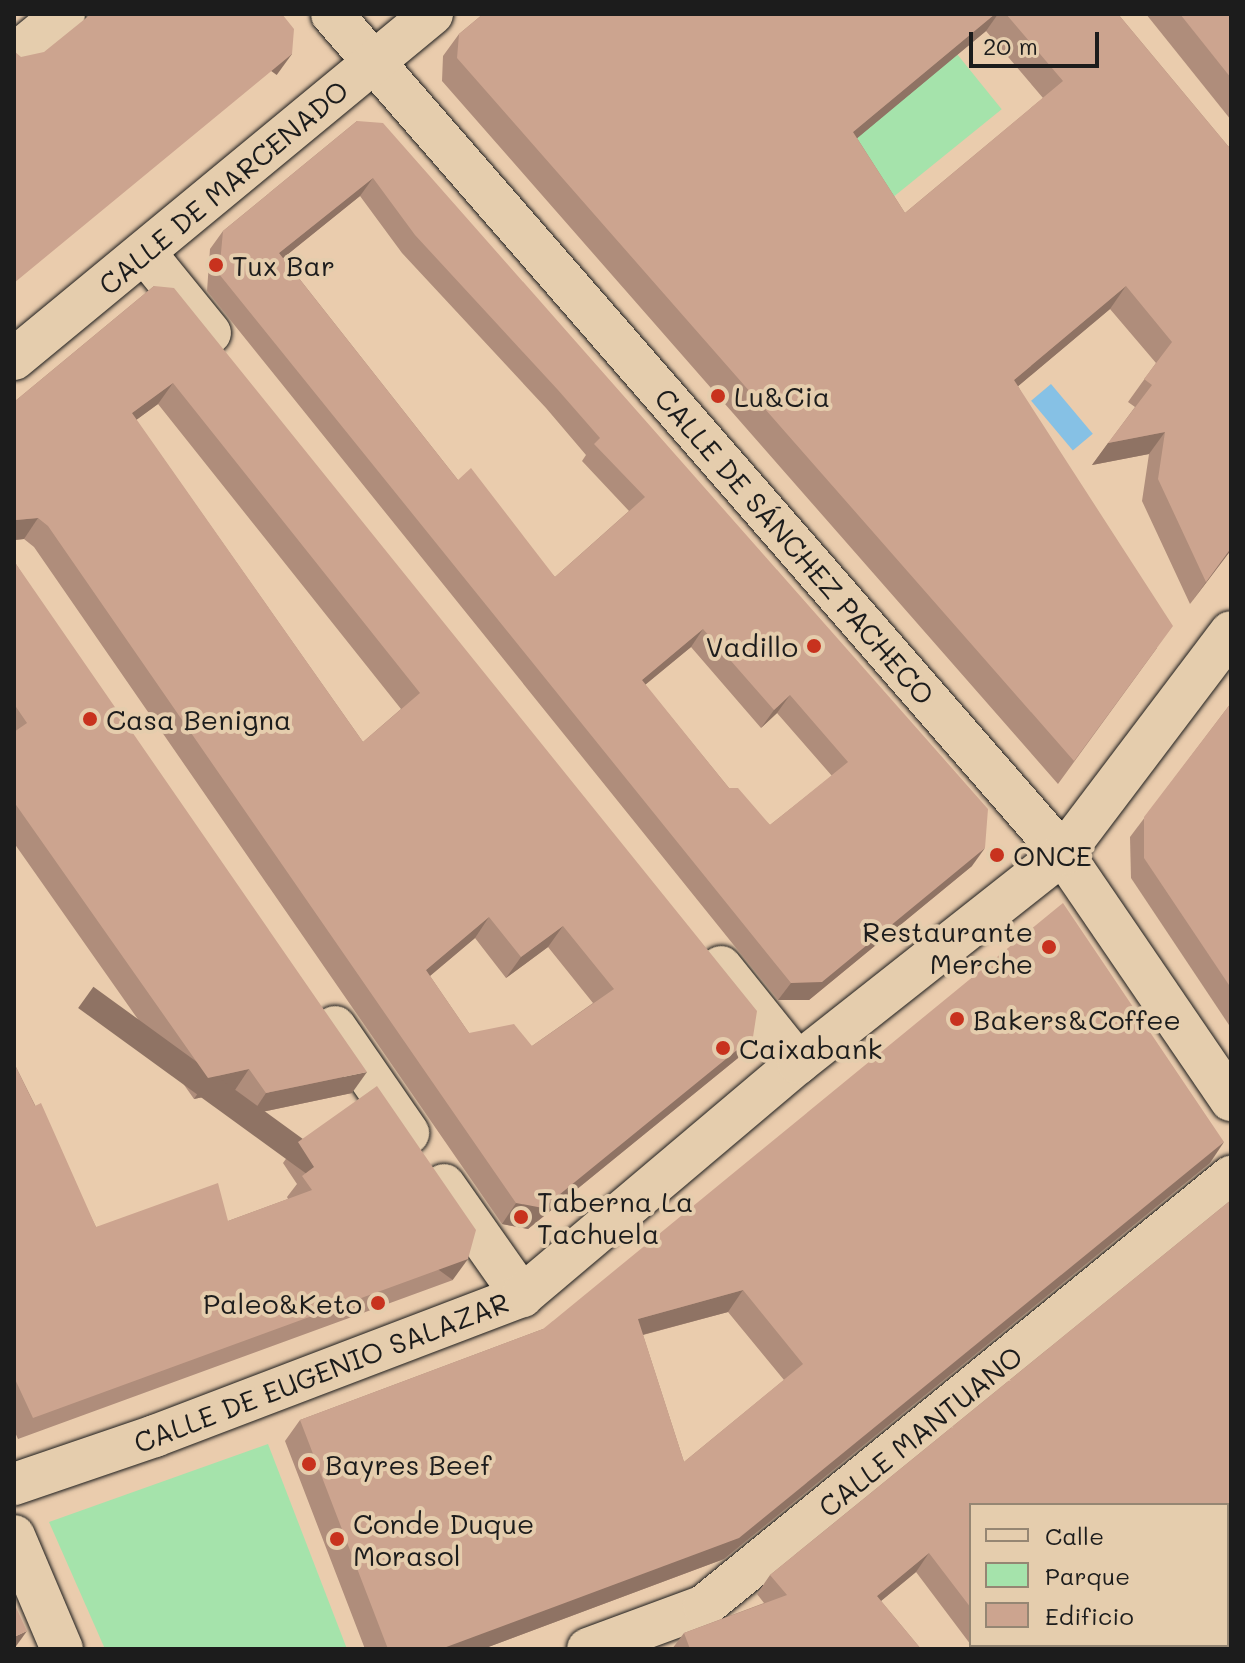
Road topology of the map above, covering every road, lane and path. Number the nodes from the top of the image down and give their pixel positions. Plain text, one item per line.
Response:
1 (64, 14) edge
2 (332, 14) edge
3 (432, 14) edge
4 (14, 55) edge
5 (372, 63) junction
6 (145, 253) junction
7 (14, 359) edge
8 (233, 362) edge
9 (1231, 632) edge
10 (1063, 854) junction
11 (701, 942) edge
12 (312, 993) edge
13 (798, 1063) junction
14 (1231, 1100) edge
15 (1231, 1177) edge
16 (522, 1296) junction
17 (14, 1484) edge
18 (14, 1536) edge
19 (62, 1649) edge
20 (588, 1649) edge

1 - 4 street
2 - 5 street, CALLE DE SÁNCHEZ PACHECO
3 - 5 street, CALLE DE MARCENADO
5 - 6 street, CALLE DE MARCENADO
5 - 10 street, CALLE DE SÁNCHEZ PACHECO
6 - 7 street, CALLE DE MARCENADO
6 - 8 street
9 - 10 street, CALLE DE EUGENIO SALAZAR
10 - 13 street, CALLE DE EUGENIO SALAZAR
10 - 14 street, CALLE DE SÁNCHEZ PACHECO
11 - 13 street
12 - 16 street
13 - 16 street, CALLE DE EUGENIO SALAZAR
15 - 20 street, CALLE MANTUANO
16 - 17 street, CALLE DE EUGENIO SALAZAR
18 - 19 street

